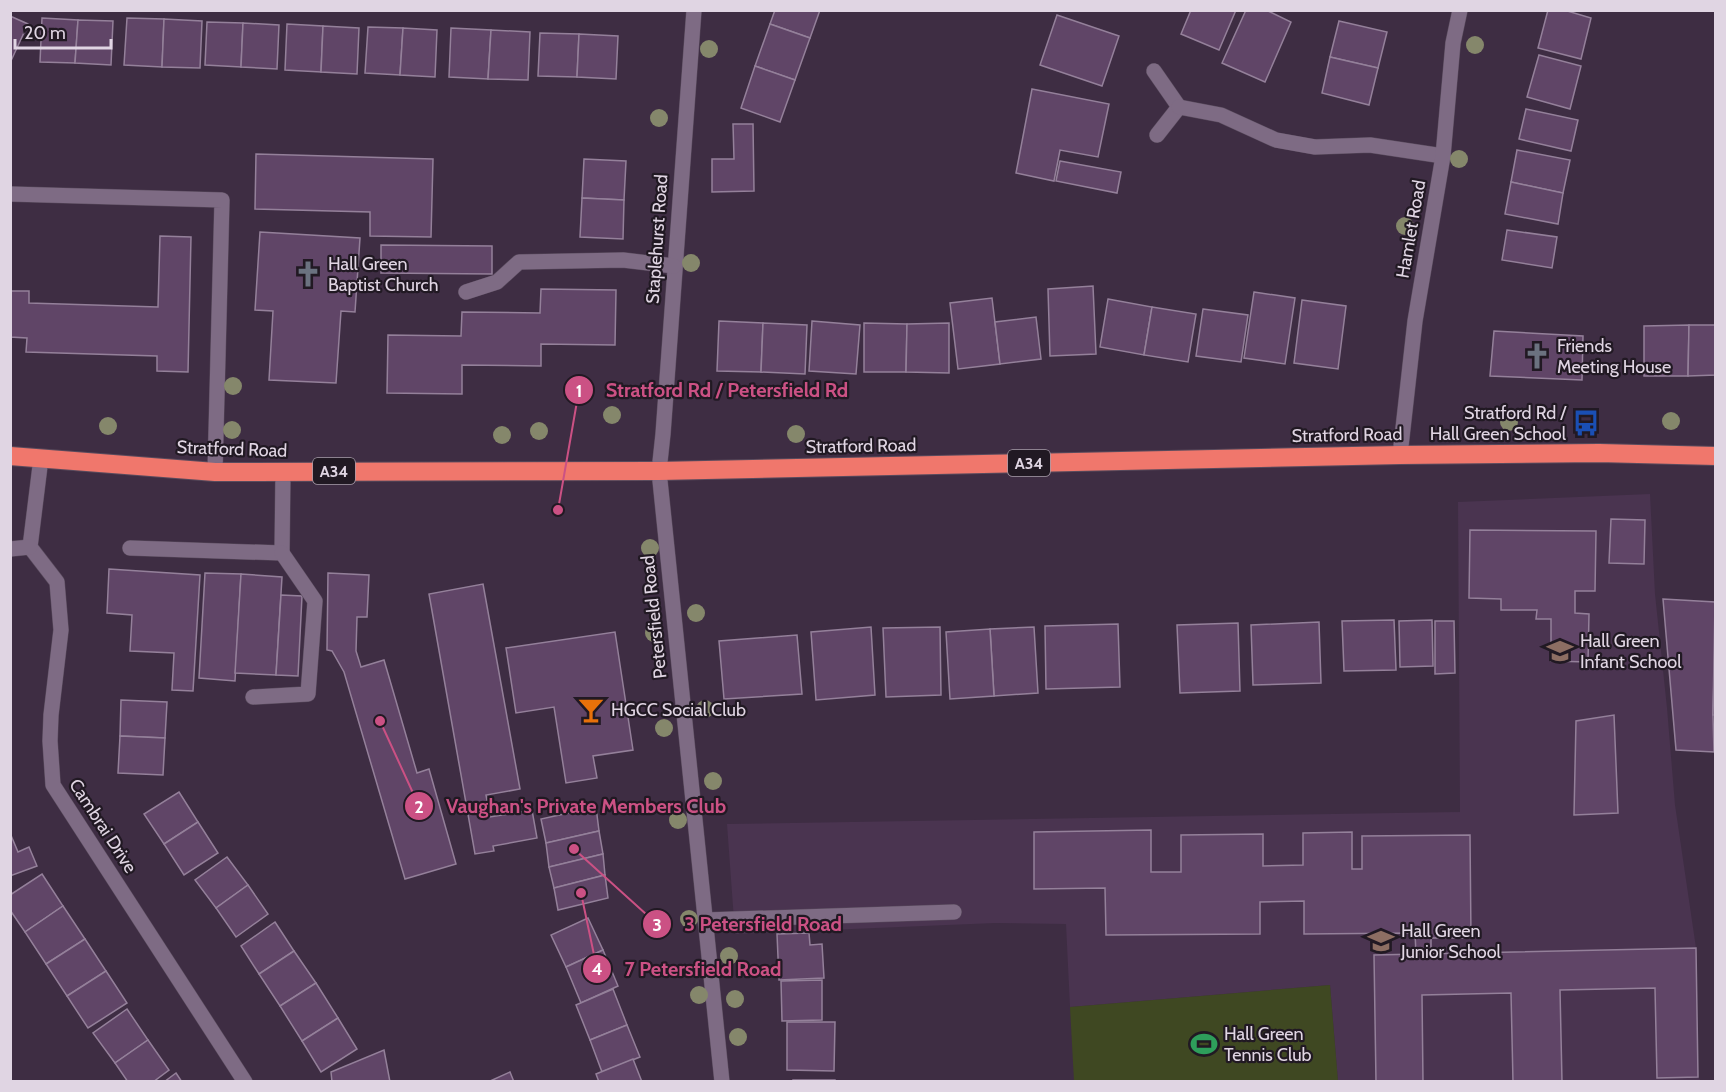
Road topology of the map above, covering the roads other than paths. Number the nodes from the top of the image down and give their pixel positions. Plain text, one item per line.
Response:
1 (694, 10) edge
2 (1460, 10) edge
3 (1154, 71) dead end
4 (1179, 107) junction
5 (1157, 135) dead end
6 (1443, 156) junction
7 (10, 194) edge
8 (674, 266) junction
9 (466, 292) dead end
10 (1400, 455) junction
11 (10, 456) edge
12 (1715, 456) edge
13 (41, 458) junction
14 (284, 471) junction
15 (659, 471) junction
16 (215, 472) junction
17 (30, 547) junction
18 (130, 548) dead end
19 (10, 549) edge
20 (282, 553) junction
21 (253, 697) dead end
22 (954, 912) dead end
23 (705, 920) junction
24 (245, 1082) edge
25 (722, 1082) edge

1 - 8 street, Staplehurst Road
2 - 6 street, Hamlet Road
3 - 4 street
4 - 5 street
4 - 6 street
6 - 10 street, Hamlet Road
7 - 16 street
8 - 9 street
8 - 15 street, Staplehurst Road
10 - 12 highway, Stratford Road / A34
10 - 15 highway, Stratford Road / A34
11 - 13 highway, Stratford Road / A34
13 - 16 highway, Stratford Road / A34
13 - 17 street
14 - 15 highway, Stratford Road / A34
14 - 16 highway, Stratford Road / A34
14 - 20 street
15 - 23 street, Petersfield Road
17 - 19 street
17 - 24 street, Cambrai Drive
18 - 20 street
20 - 21 street
22 - 23 street
23 - 25 street, Petersfield Road

